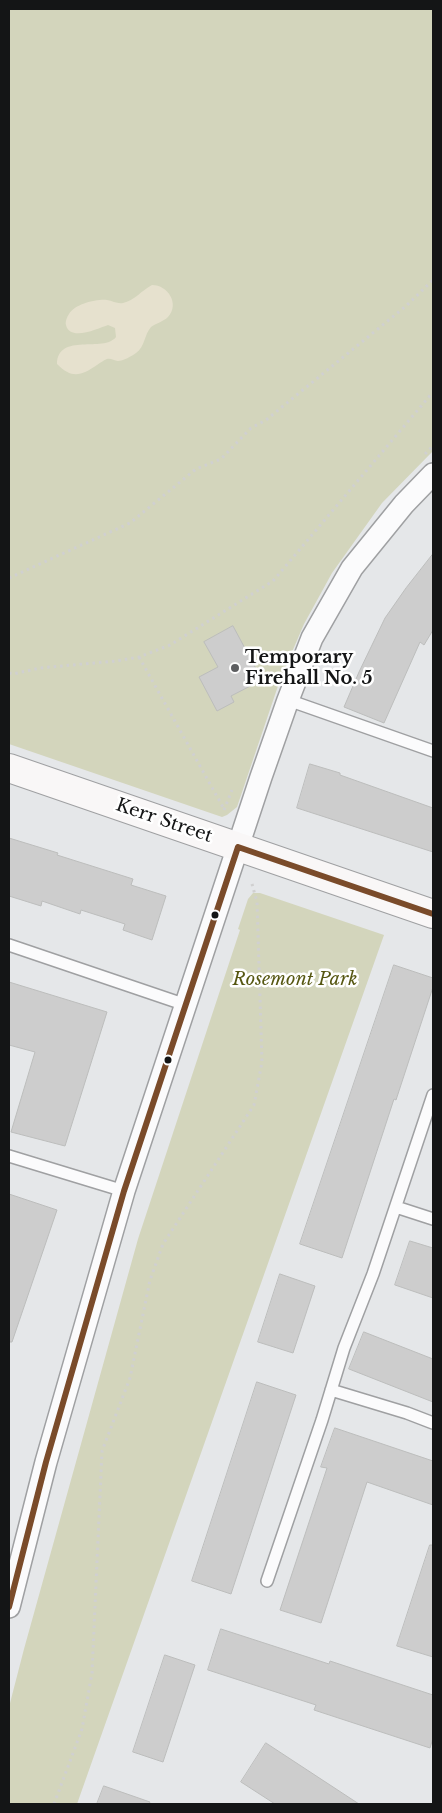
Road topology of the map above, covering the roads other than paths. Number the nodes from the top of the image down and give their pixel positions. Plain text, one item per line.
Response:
1 (433, 474) edge
2 (288, 700) junction
3 (433, 751) edge
4 (9, 768) edge
5 (238, 847) junction
6 (433, 914) edge
7 (9, 945) edge
8 (186, 1005) junction
9 (433, 1095) edge
10 (9, 1156) edge
11 (124, 1191) junction
12 (396, 1206) junction
13 (433, 1218) edge
14 (331, 1390) junction
15 (433, 1423) edge
16 (267, 1581) dead end
17 (9, 1607) edge

1 - 2 street
2 - 3 lane
2 - 5 street
4 - 5 street, Kerr Street
5 - 6 street, Kerr Street
5 - 8 street
7 - 8 lane
8 - 11 street
9 - 12 lane
10 - 11 lane
11 - 17 street
12 - 13 lane
12 - 14 lane
14 - 15 lane
14 - 16 lane

